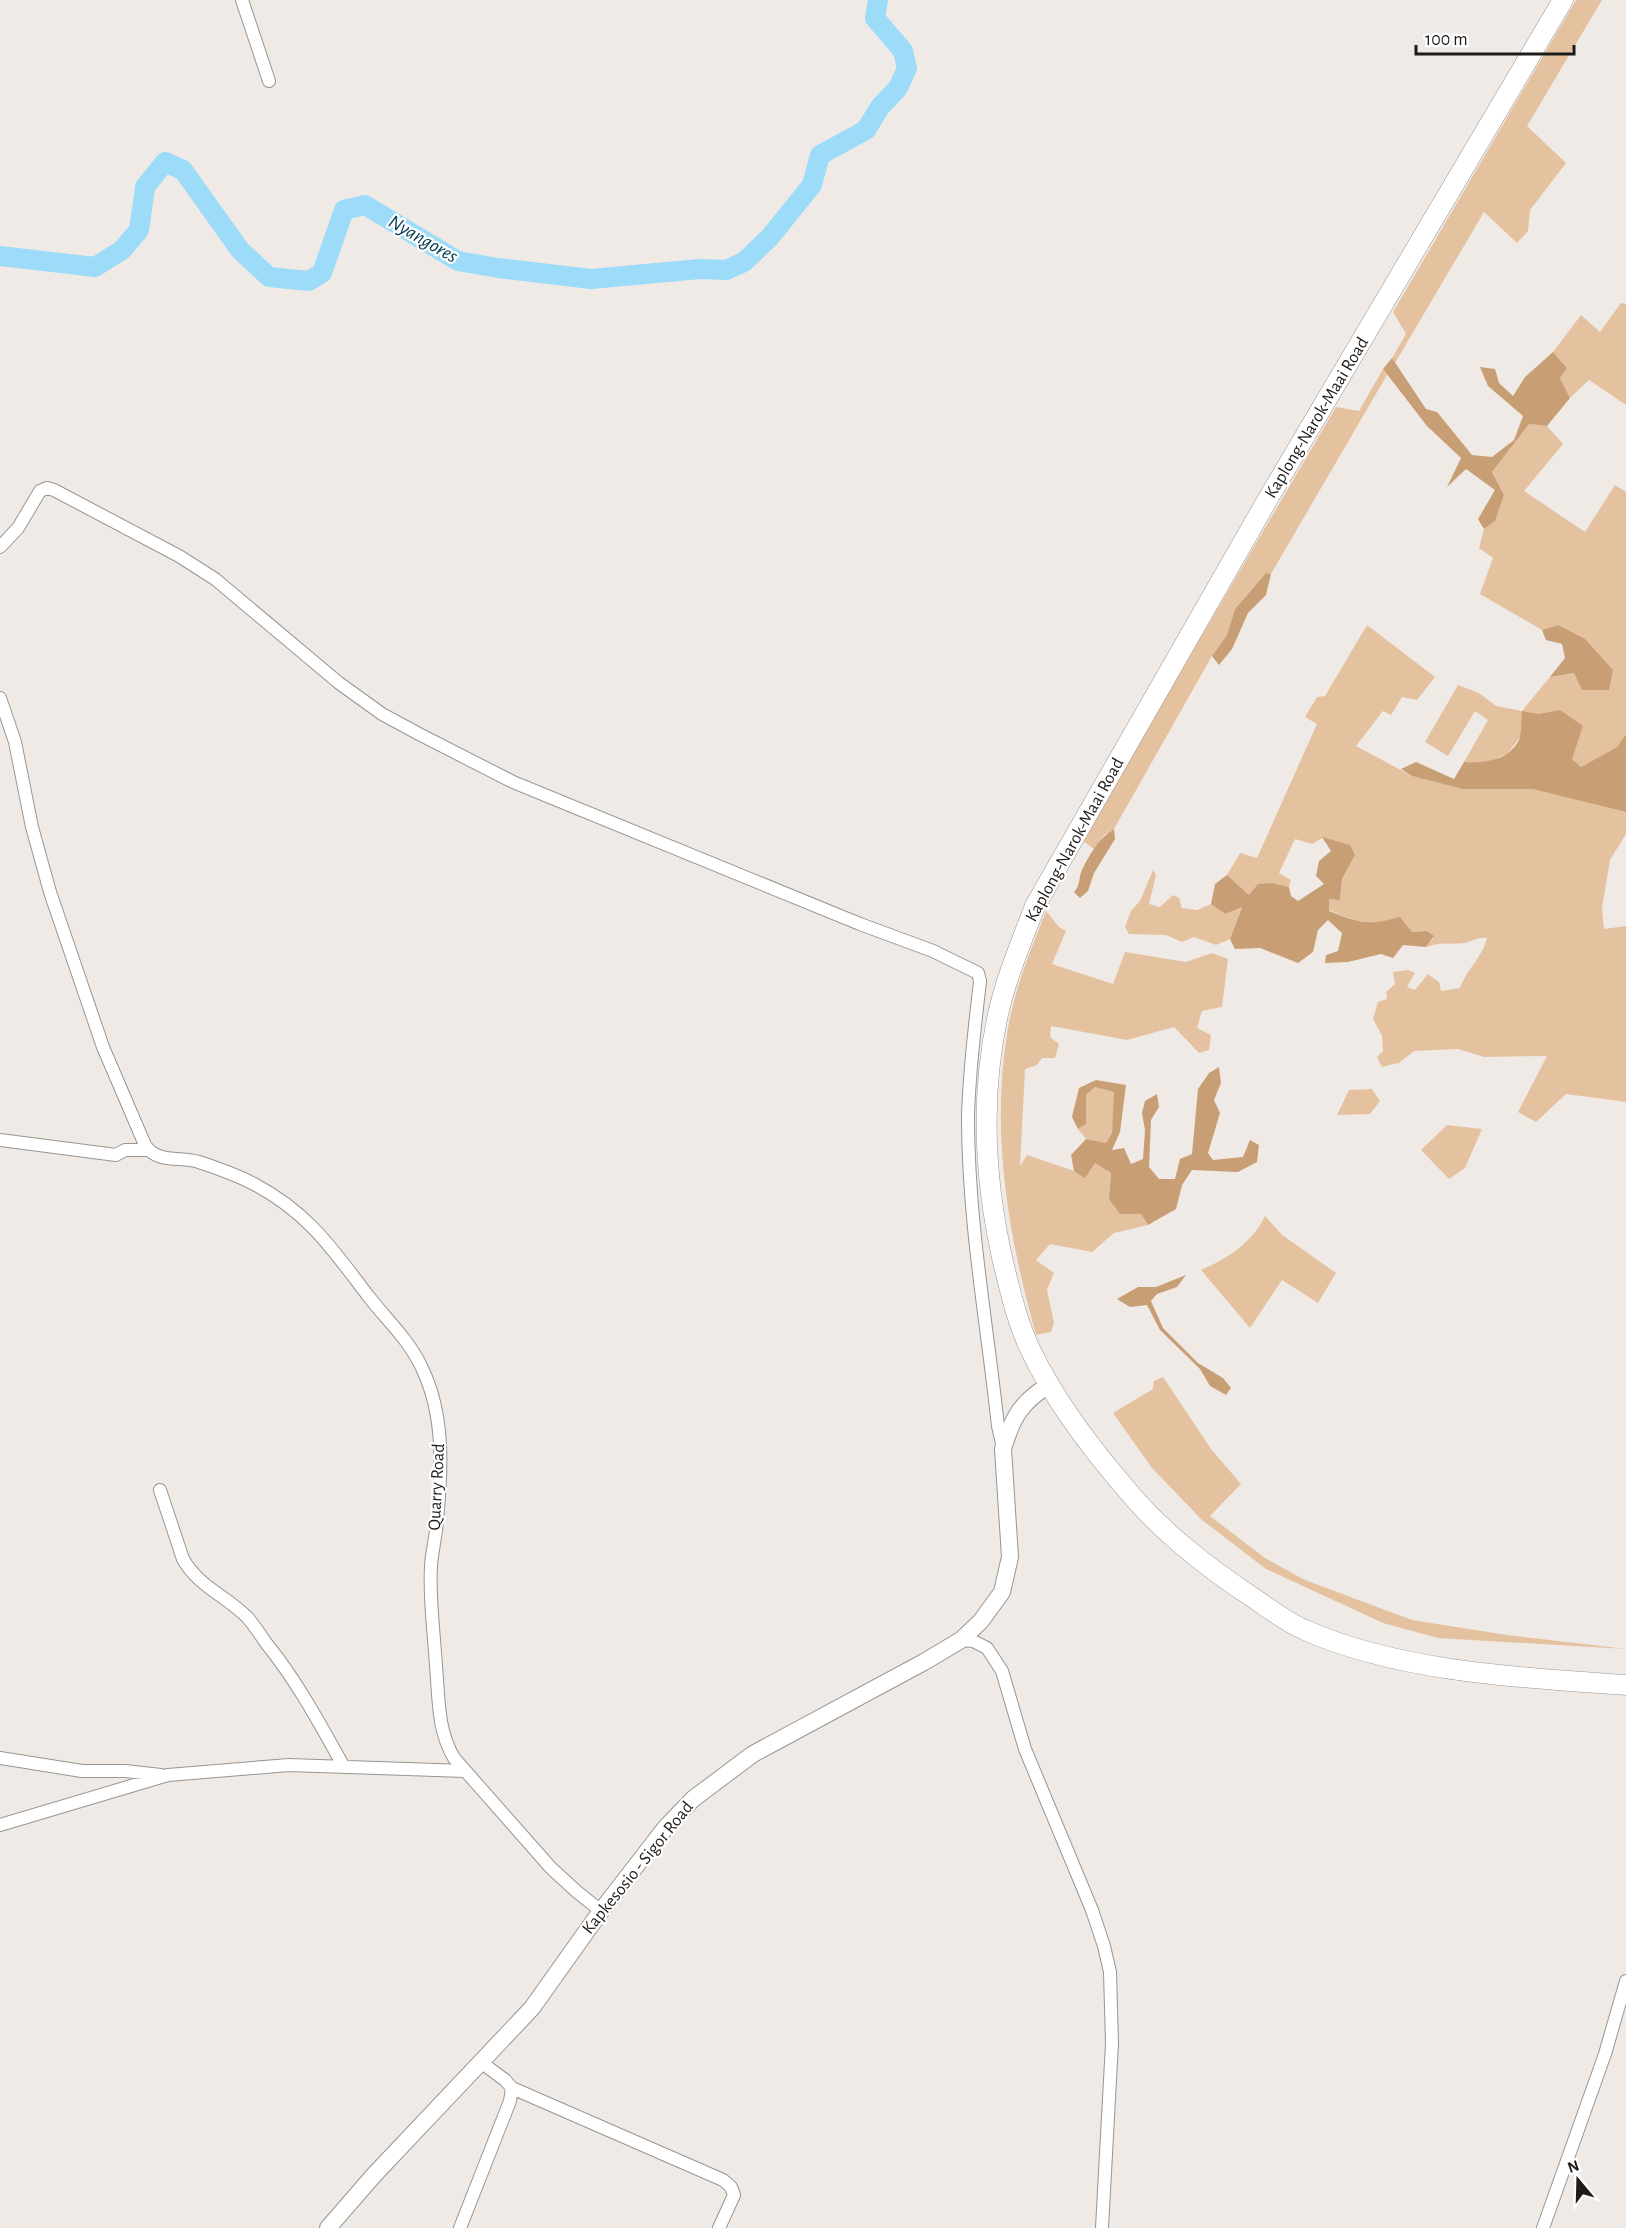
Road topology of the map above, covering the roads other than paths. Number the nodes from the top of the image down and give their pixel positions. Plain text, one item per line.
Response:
1 (242, 0) edge
2 (1563, 0) edge
3 (269, 81) dead end
4 (0, 546) edge
5 (0, 698) edge
6 (0, 1140) edge
7 (148, 1150) junction
8 (1049, 1384) junction
9 (1003, 1449) junction
10 (160, 1490) dead end
11 (961, 1640) junction
12 (1626, 1685) edge
13 (0, 1758) edge
14 (344, 1767) junction
15 (465, 1771) junction
16 (168, 1775) junction
17 (0, 1825) edge
18 (601, 1911) junction
19 (1626, 1982) edge
20 (482, 2063) junction
21 (512, 2088) junction
22 (328, 2228) edge
23 (460, 2228) edge
24 (719, 2228) edge
25 (1102, 2228) edge
26 (1543, 2228) edge

1 - 3 street
2 - 8 highway, Kaplong-Narok-Maai Road
4 - 9 street
5 - 7 street
6 - 7 street
7 - 15 street, Quarry Road
8 - 9 main road, Kapkesosio - Sigor Road
8 - 12 highway, Kaplong-Narok-Maai Road
9 - 11 main road, Kapkesosio - Sigor Road
10 - 14 street
11 - 18 main road, Kapkesosio - Sigor Road
11 - 25 street
13 - 16 street
14 - 15 street
14 - 16 street
15 - 18 street, Quarry Road
16 - 17 street
18 - 20 main road, Kapkesosio - Sigor Road
19 - 26 street
20 - 21 street
20 - 22 main road, Kapkesosio - Sigor Road
21 - 23 street
21 - 24 street

